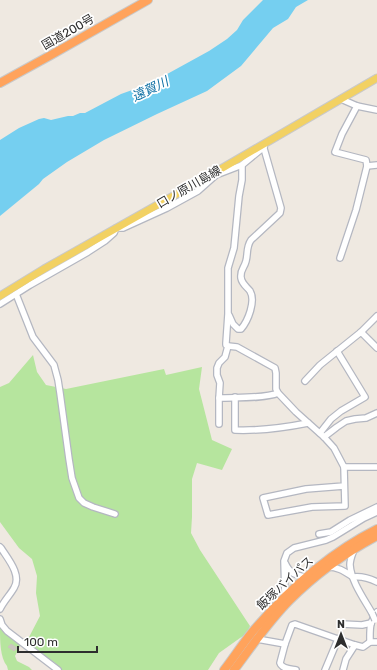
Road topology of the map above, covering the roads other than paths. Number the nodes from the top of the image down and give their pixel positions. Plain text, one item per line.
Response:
1 (148, 0) edge
2 (377, 78) edge
3 (0, 83) edge
4 (341, 99) junction
5 (357, 106) junction
6 (377, 110) edge
7 (263, 146) junction
8 (242, 165) junction
9 (377, 165) edge
10 (367, 166) junction
11 (215, 174) junction
12 (116, 228) junction
13 (340, 258) dead end
14 (16, 294) junction
15 (0, 296) edge
16 (0, 304) edge
17 (228, 314) junction
18 (377, 316) edge
19 (360, 332) junction
20 (228, 346) junction
21 (377, 348) edge
22 (337, 351) junction
23 (305, 381) dead end
24 (278, 393) junction
25 (219, 398) junction
26 (235, 398) junction
27 (377, 413) edge
28 (308, 423) junction
29 (219, 424) dead end
30 (322, 435) junction
31 (344, 467) junction
32 (377, 467) edge
33 (344, 486) junction
34 (377, 507) edge
35 (377, 512) edge
36 (115, 514) dead end
37 (377, 529) edge
38 (319, 534) dead end
39 (377, 536) edge
40 (0, 547) edge
41 (354, 550) junction
42 (284, 561) junction
43 (328, 567) junction
44 (306, 577) junction
45 (353, 578) junction
46 (377, 582) edge
47 (285, 597) junction
48 (0, 609) edge
49 (374, 613) edge
50 (0, 619) edge
51 (374, 622) edge
52 (342, 624) dead end
53 (257, 639) junction
54 (338, 639) junction
55 (370, 642) junction
56 (377, 642) edge
57 (284, 644) junction
58 (355, 645) junction
59 (58, 670) edge
60 (224, 670) edge
61 (234, 670) edge
62 (296, 670) edge
63 (325, 670) edge
64 (343, 670) edge

1 - 3 highway, 国道200号
2 - 4 main road, 口ノ原川島線
4 - 5 street
4 - 7 main road, 口ノ原川島線
5 - 6 street
5 - 10 street
7 - 8 street
7 - 11 main road, 口ノ原川島線
7 - 17 street
8 - 11 street
8 - 17 street
9 - 10 street
10 - 13 street
11 - 12 main road, 口ノ原川島線
12 - 14 street
12 - 15 main road, 口ノ原川島線
14 - 16 street
14 - 36 street
17 - 20 street
18 - 19 street
19 - 21 street
19 - 22 street
20 - 24 street
20 - 25 street
22 - 23 street
22 - 30 street
24 - 26 street
24 - 28 street
25 - 26 street
25 - 29 street
26 - 28 street
27 - 30 street
28 - 30 street
30 - 31 street
31 - 32 street
31 - 33 street
33 - 33 street
34 - 38 street
35 - 42 street
37 - 44 highway, 飯塚バイパス
39 - 41 highway
40 - 48 street
41 - 43 highway
41 - 45 street
42 - 44 street
42 - 47 street
43 - 45 street
43 - 53 highway
44 - 47 highway, 飯塚バイパス
45 - 46 street
45 - 49 street
47 - 60 highway, 飯塚バイパス
49 - 51 street, bridge
50 - 59 street
51 - 52 street
51 - 55 street
53 - 57 street
53 - 61 highway
54 - 57 street
54 - 58 street
54 - 63 street
55 - 56 street
55 - 58 street
57 - 62 street
58 - 64 street

